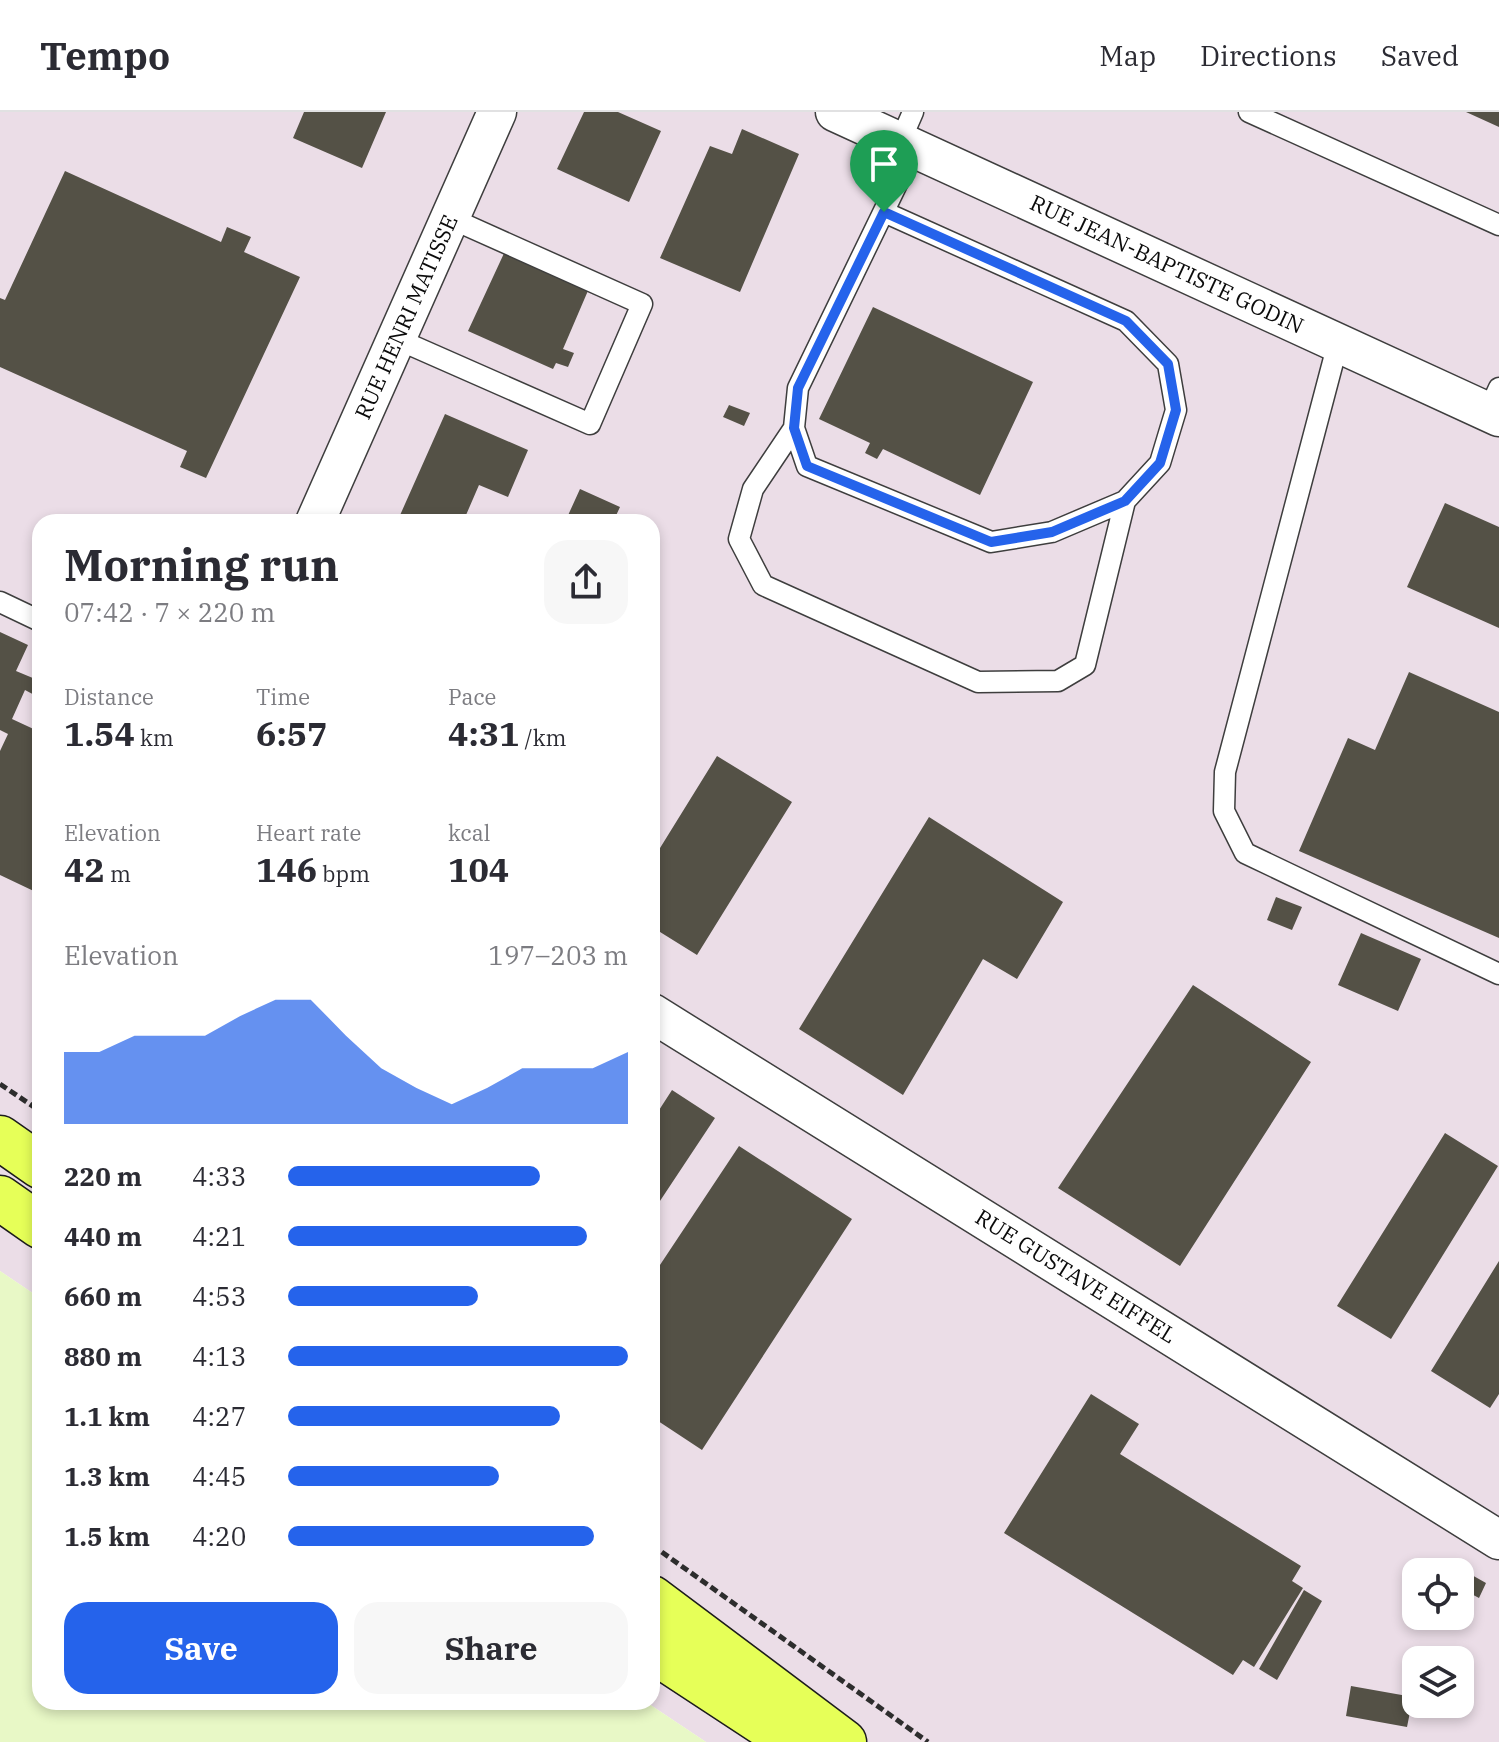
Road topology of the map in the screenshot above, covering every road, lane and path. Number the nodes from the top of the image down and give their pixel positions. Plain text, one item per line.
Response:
1 (497, 112) edge
2 (835, 112) edge
3 (1249, 112) edge
4 (909, 134) edge
5 (884, 212) junction
6 (450, 218) junction
7 (1499, 225) edge
8 (397, 339) junction
9 (1338, 343) junction
10 (1495, 406) edge
11 (794, 428) junction
12 (1125, 501) junction
13 (319, 514) edge
14 (0, 602) edge
15 (32, 617) edge
16 (1499, 974) edge
17 (660, 1018) edge
18 (0, 1084) edge
19 (32, 1106) edge
20 (0, 1138) edge
21 (32, 1160) edge
22 (0, 1198) edge
23 (32, 1220) edge
24 (1499, 1540) edge
25 (660, 1551) edge
26 (660, 1604) edge
27 (660, 1655) edge
28 (792, 1742) edge
29 (844, 1742) edge
30 (928, 1742) edge

1 - 6 street, RUE HENRI MATISSE
2 - 4 street, RUE JEAN-BAPTISTE GODIN
3 - 7 lane
4 - 5 lane
4 - 9 street, RUE JEAN-BAPTISTE GODIN
5 - 11 lane
5 - 12 lane
6 - 8 street, RUE HENRI MATISSE
6 - 8 lane
8 - 13 street, RUE HENRI MATISSE
9 - 10 street, RUE JEAN-BAPTISTE GODIN
9 - 16 lane
11 - 12 lane
11 - 12 lane
14 - 15 lane
17 - 24 street, RUE GUSTAVE EIFFEL
18 - 19 path
20 - 21 main road
22 - 23 main road
25 - 30 path
26 - 29 main road
27 - 28 main road

